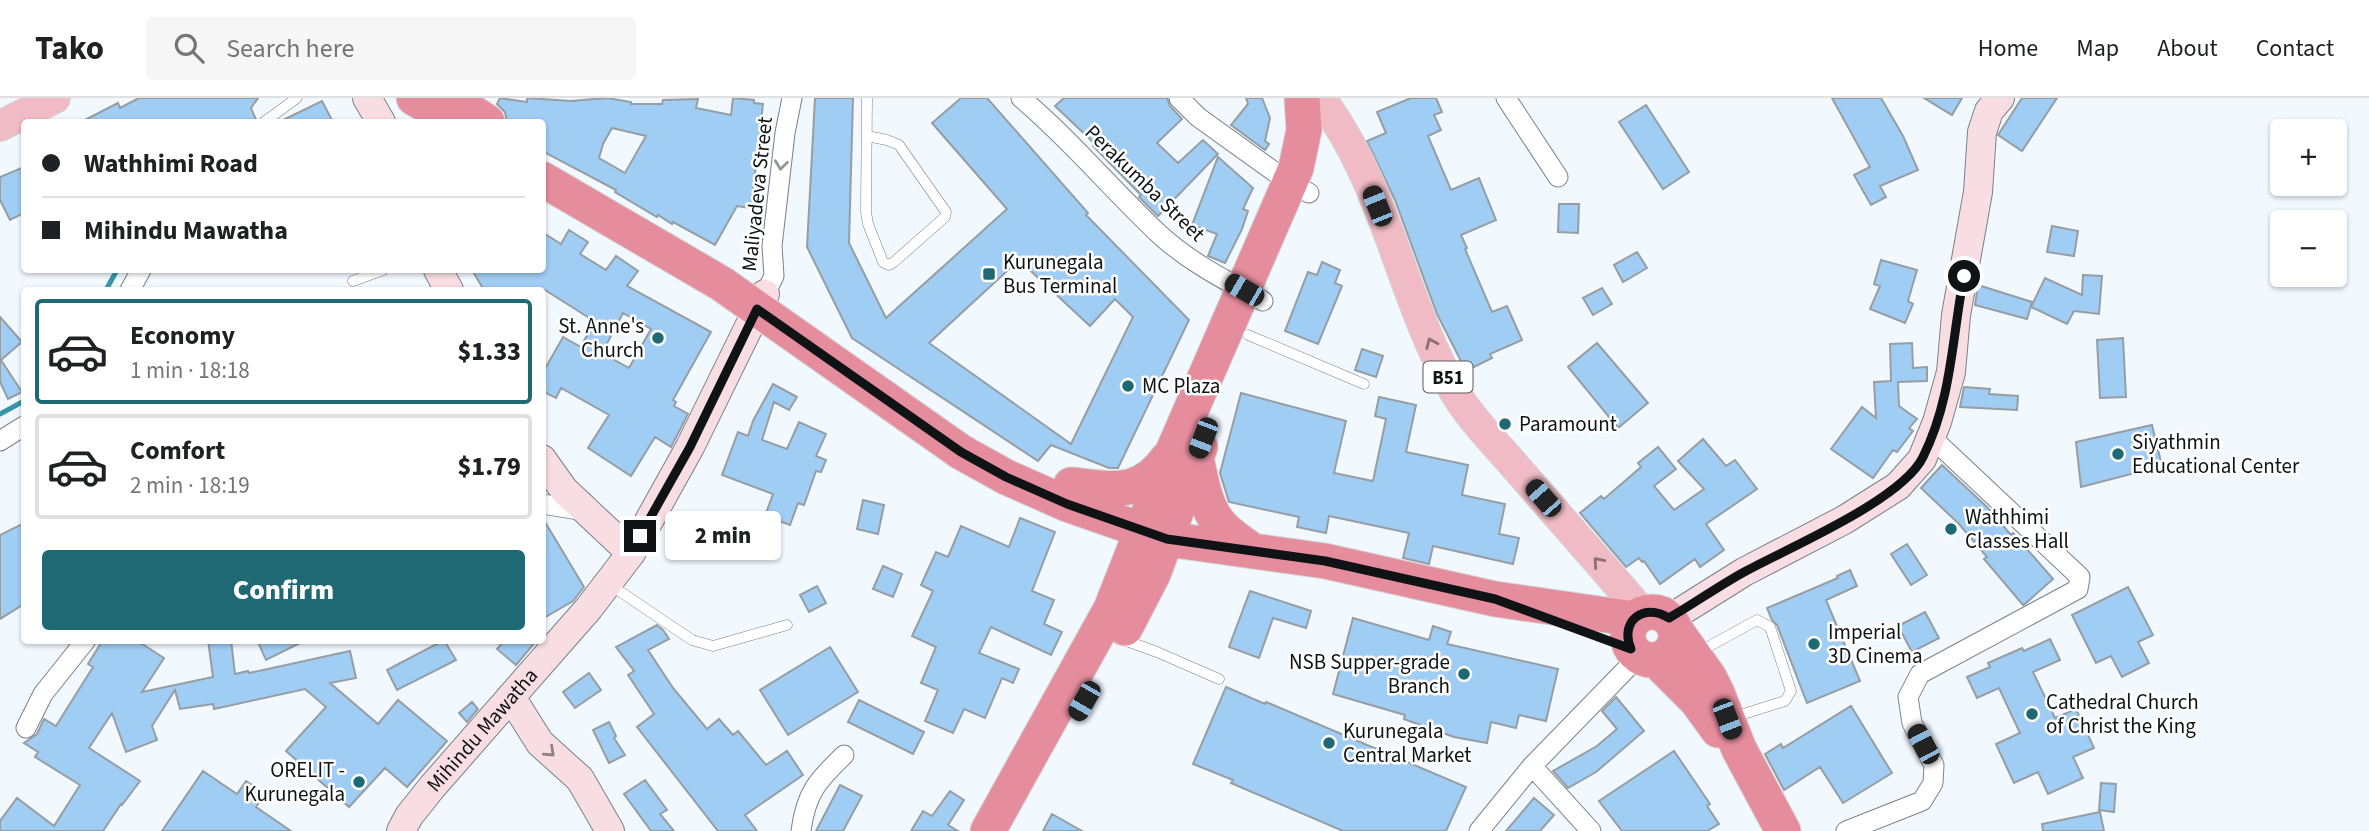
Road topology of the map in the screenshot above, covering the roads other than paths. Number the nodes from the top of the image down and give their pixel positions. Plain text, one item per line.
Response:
1 (55, 98) edge
2 (297, 98) edge
3 (367, 98) edge
4 (792, 98) edge
5 (867, 98) edge
6 (1021, 98) edge
7 (1179, 98) edge
8 (1302, 98) edge
9 (1321, 98) edge
10 (1506, 98) edge
11 (2000, 98) edge
12 (428, 99) edge
13 (268, 119) edge
14 (379, 119) edge
15 (453, 119) edge
16 (479, 119) edge
17 (0, 126) edge
18 (867, 136) junction
19 (546, 161) edge
20 (1558, 177) dead end
21 (546, 181) edge
22 (1300, 188) junction
23 (375, 273) edge
24 (353, 281) dead end
25 (1253, 296) junction
26 (761, 301) junction
27 (1248, 335) junction
28 (1364, 384) dead end
29 (21, 428) edge
30 (1931, 437) junction
31 (0, 441) edge
32 (1185, 453) junction
33 (546, 464) edge
34 (1069, 495) junction
35 (546, 505) edge
36 (585, 511) junction
37 (1158, 525) junction
38 (1253, 551) junction
39 (631, 553) junction
40 (607, 583) junction
41 (1121, 621) junction
42 (787, 625) dead end
43 (1655, 638) junction
44 (83, 644) edge
45 (1219, 679) dead end
46 (511, 696) junction
47 (26, 727) dead end
48 (1733, 734) junction
49 (844, 755) dead end
50 (1532, 766) junction
51 (401, 831) edge
52 (610, 831) edge
53 (801, 831) edge
54 (988, 831) edge
55 (1012, 831) edge
56 (1479, 831) edge
57 (1591, 831) edge
58 (1783, 831) edge
59 (1846, 831) edge

1 - 17 main road
2 - 13 lane
3 - 14 street
4 -> 26 street, Maliyadeva Street
5 - 18 lane
6 - 25 street, Perakumba Street
7 - 22 street
8 - 22 highway
9 - 22 highway
43 -> 9 main road, B51
10 - 20 street
11 - 30 street
12 - 15 highway
12 - 16 highway
18 - 18 lane
19 - 26 highway
21 - 26 highway
22 - 25 highway
23 - 24 lane
25 - 27 highway
25 - 32 highway
26 - 34 highway
26 - 39 street, Mihindu Mawatha
27 - 28 lane
27 - 32 highway
29 - 31 street
30 - 43 street
30 - 59 street
32 - 34 highway
32 - 37 highway
32 - 38 highway
33 - 36 street
34 - 37 highway
34 - 41 highway
35 - 36 street
36 - 39 street
37 - 38 highway
37 - 41 highway
38 - 41 highway
38 - 43 highway
39 - 40 street, Mihindu Mawatha
40 - 42 lane
40 - 46 street, Mihindu Mawatha
41 - 45 lane
41 - 54 highway
41 - 55 highway
43 - 48 highway
43 - 48 lane
43 - 50 street
44 - 47 street
46 - 51 street, Mihindu Mawatha
46 -> 52 street
48 - 58 highway
49 - 53 street
50 - 56 street
50 - 57 street

